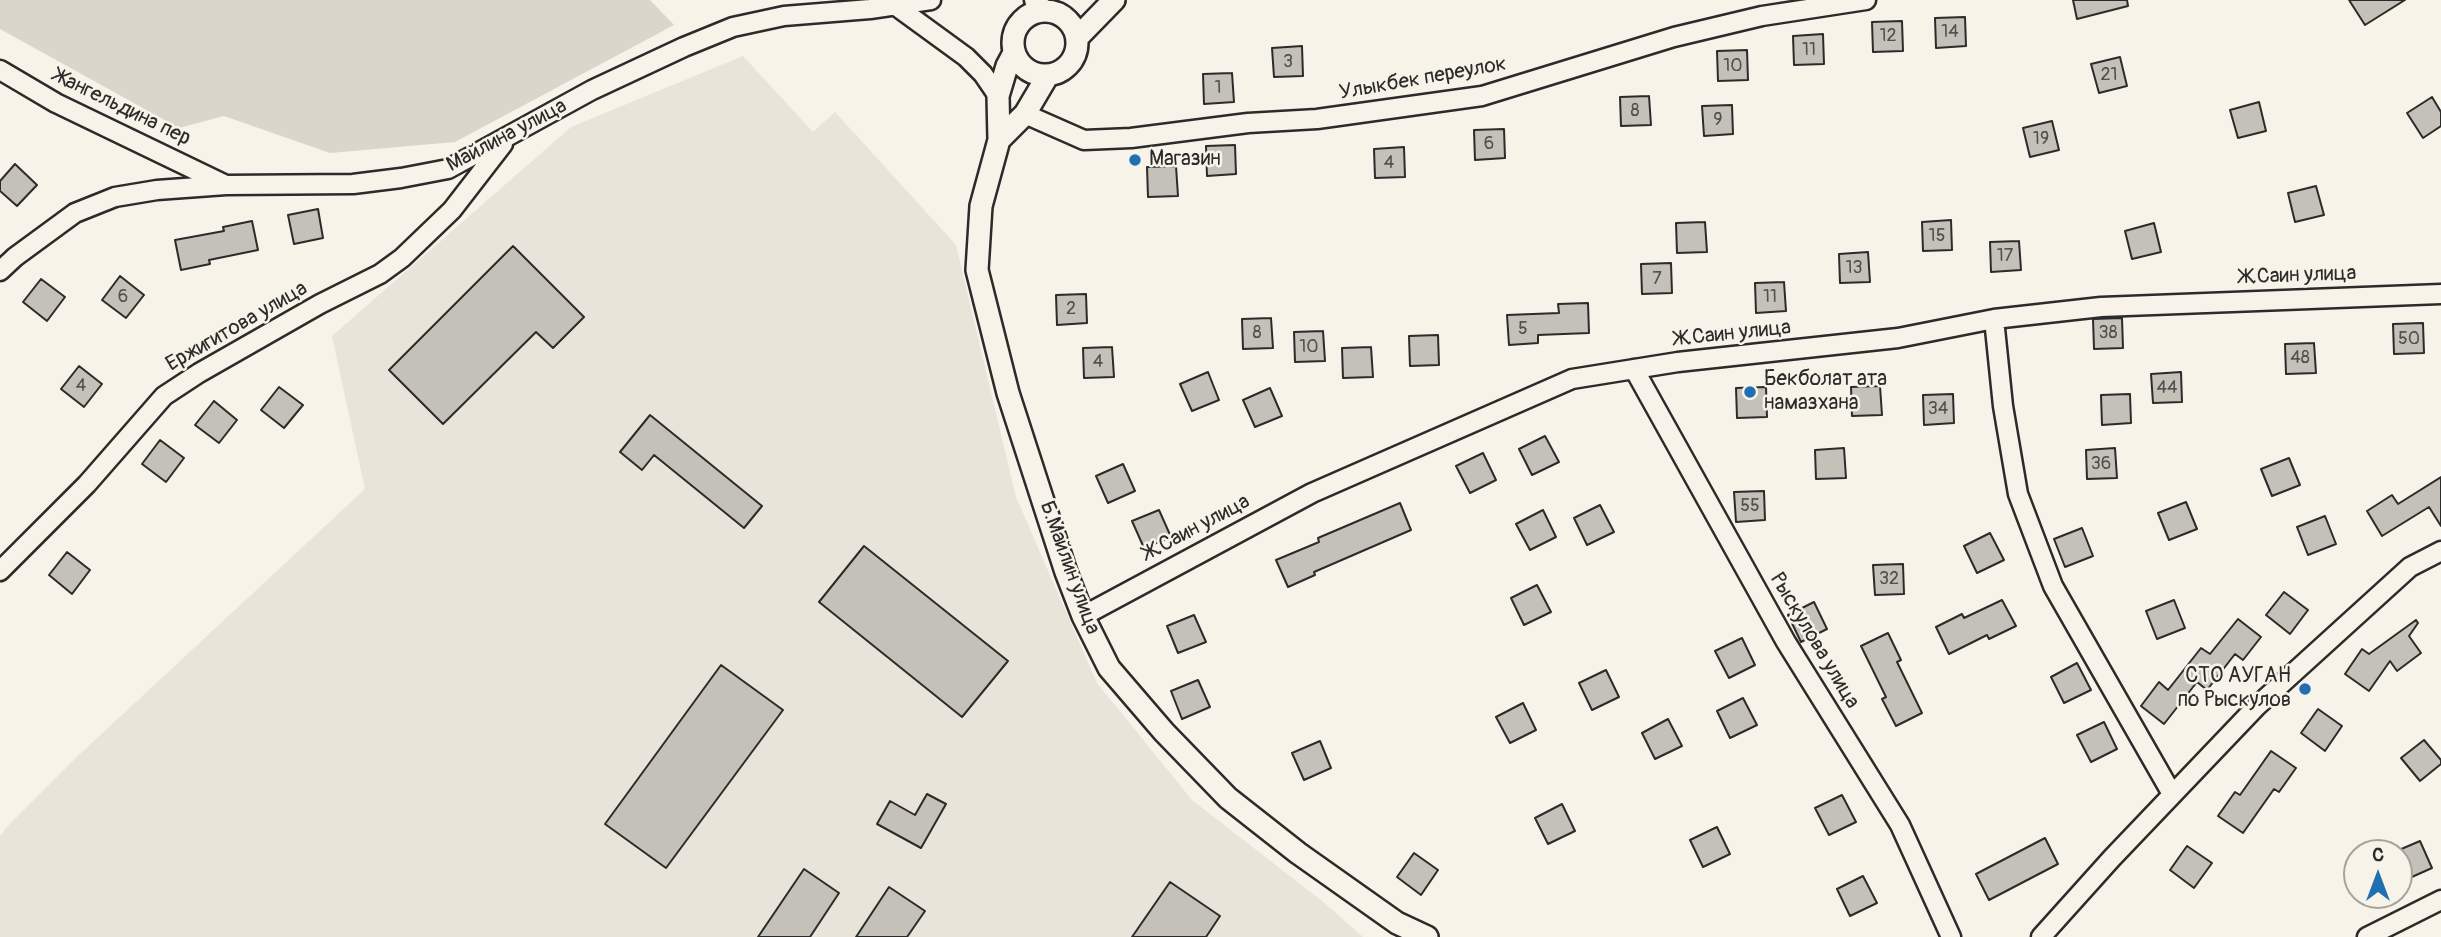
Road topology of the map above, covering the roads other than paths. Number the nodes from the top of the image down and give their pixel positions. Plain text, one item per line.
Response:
1 (931, 0) edge
2 (1114, 0) edge
3 (1867, 0) edge
4 (895, 6) junction
5 (1049, 6) edge
6 (1077, 38) junction
7 (1014, 53) junction
8 (0, 70) edge
9 (1048, 75) junction
10 (998, 96) junction
11 (1025, 114) junction
12 (508, 139) junction
13 (999, 140) junction
14 (226, 185) junction
15 (0, 271) edge
16 (2441, 294) edge
17 (1994, 319) junction
18 (1634, 369) junction
19 (2441, 551) edge
20 (0, 571) edge
21 (1083, 616) junction
22 (2172, 794) junction
23 (2441, 900) edge
24 (1427, 937) edge
25 (1951, 937) edge
26 (2041, 937) edge
27 (2367, 937) edge

1 - 4 street, Майлина улица
2 - 6 street
3 - 11 street, Улыкбек переулок
4 - 10 street
4 - 12 street, Майлина улица
5 - 6 street
5 - 7 street
6 - 9 street
7 - 9 street
7 - 10 street, Б.Майлин улица
8 - 14 street, Жангельдина пер
9 - 11 street, Б.Майлин улица
10 - 13 street, Б.Майлин улица
11 - 13 street, Б.Майлин улица
12 - 14 street, Майлина улица
12 - 20 street, Ержигитова улица
13 - 21 street, Б.Майлин улица
14 - 15 street, Майлина улица
16 - 17 street, Ж.Саин улица
17 - 18 street, Ж.Саин улица
17 - 22 street
18 - 21 street, Ж.Саин улица
18 - 25 street, Рыскулова улица
19 - 22 street
21 - 24 street, Б.Майлин улица
22 - 26 street
23 - 27 street

